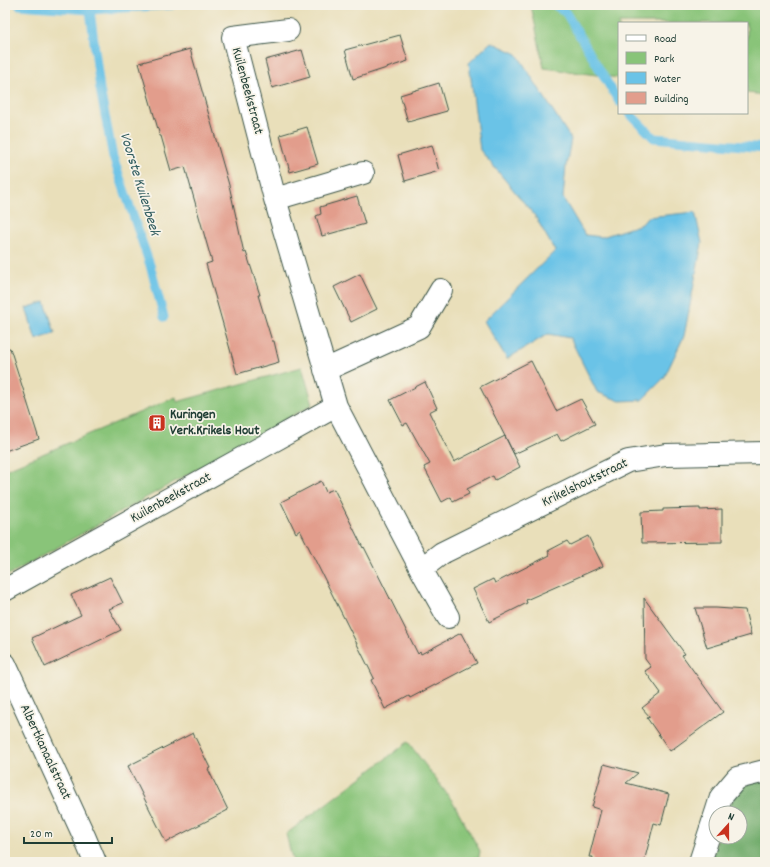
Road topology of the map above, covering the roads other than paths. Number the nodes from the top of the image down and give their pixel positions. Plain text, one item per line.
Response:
1 (288, 30) dead end
2 (363, 173) dead end
3 (275, 199) junction
4 (441, 290) dead end
5 (325, 370) junction
6 (336, 406) junction
7 (765, 453) edge
8 (421, 569) junction
9 (5, 590) edge
10 (448, 617) dead end
11 (5, 664) edge
12 (765, 771) edge
13 (718, 805) edge
14 (708, 838) edge
15 (94, 862) edge
16 (700, 862) edge

1 - 3 street, Kuilenbeekstraat
2 - 3 street
3 - 5 street, Kuilenbeekstraat
4 - 5 street
5 - 6 street, Kuilenbeekstraat
6 - 8 street, Kuilenbeekstraat
6 - 9 street, Kuilenbeekstraat
7 - 8 street, Krikelshoutstraat
8 - 10 street, Kuilenbeekstraat
11 - 15 street, Albertkanaalstraat
12 - 13 street
14 - 16 street

